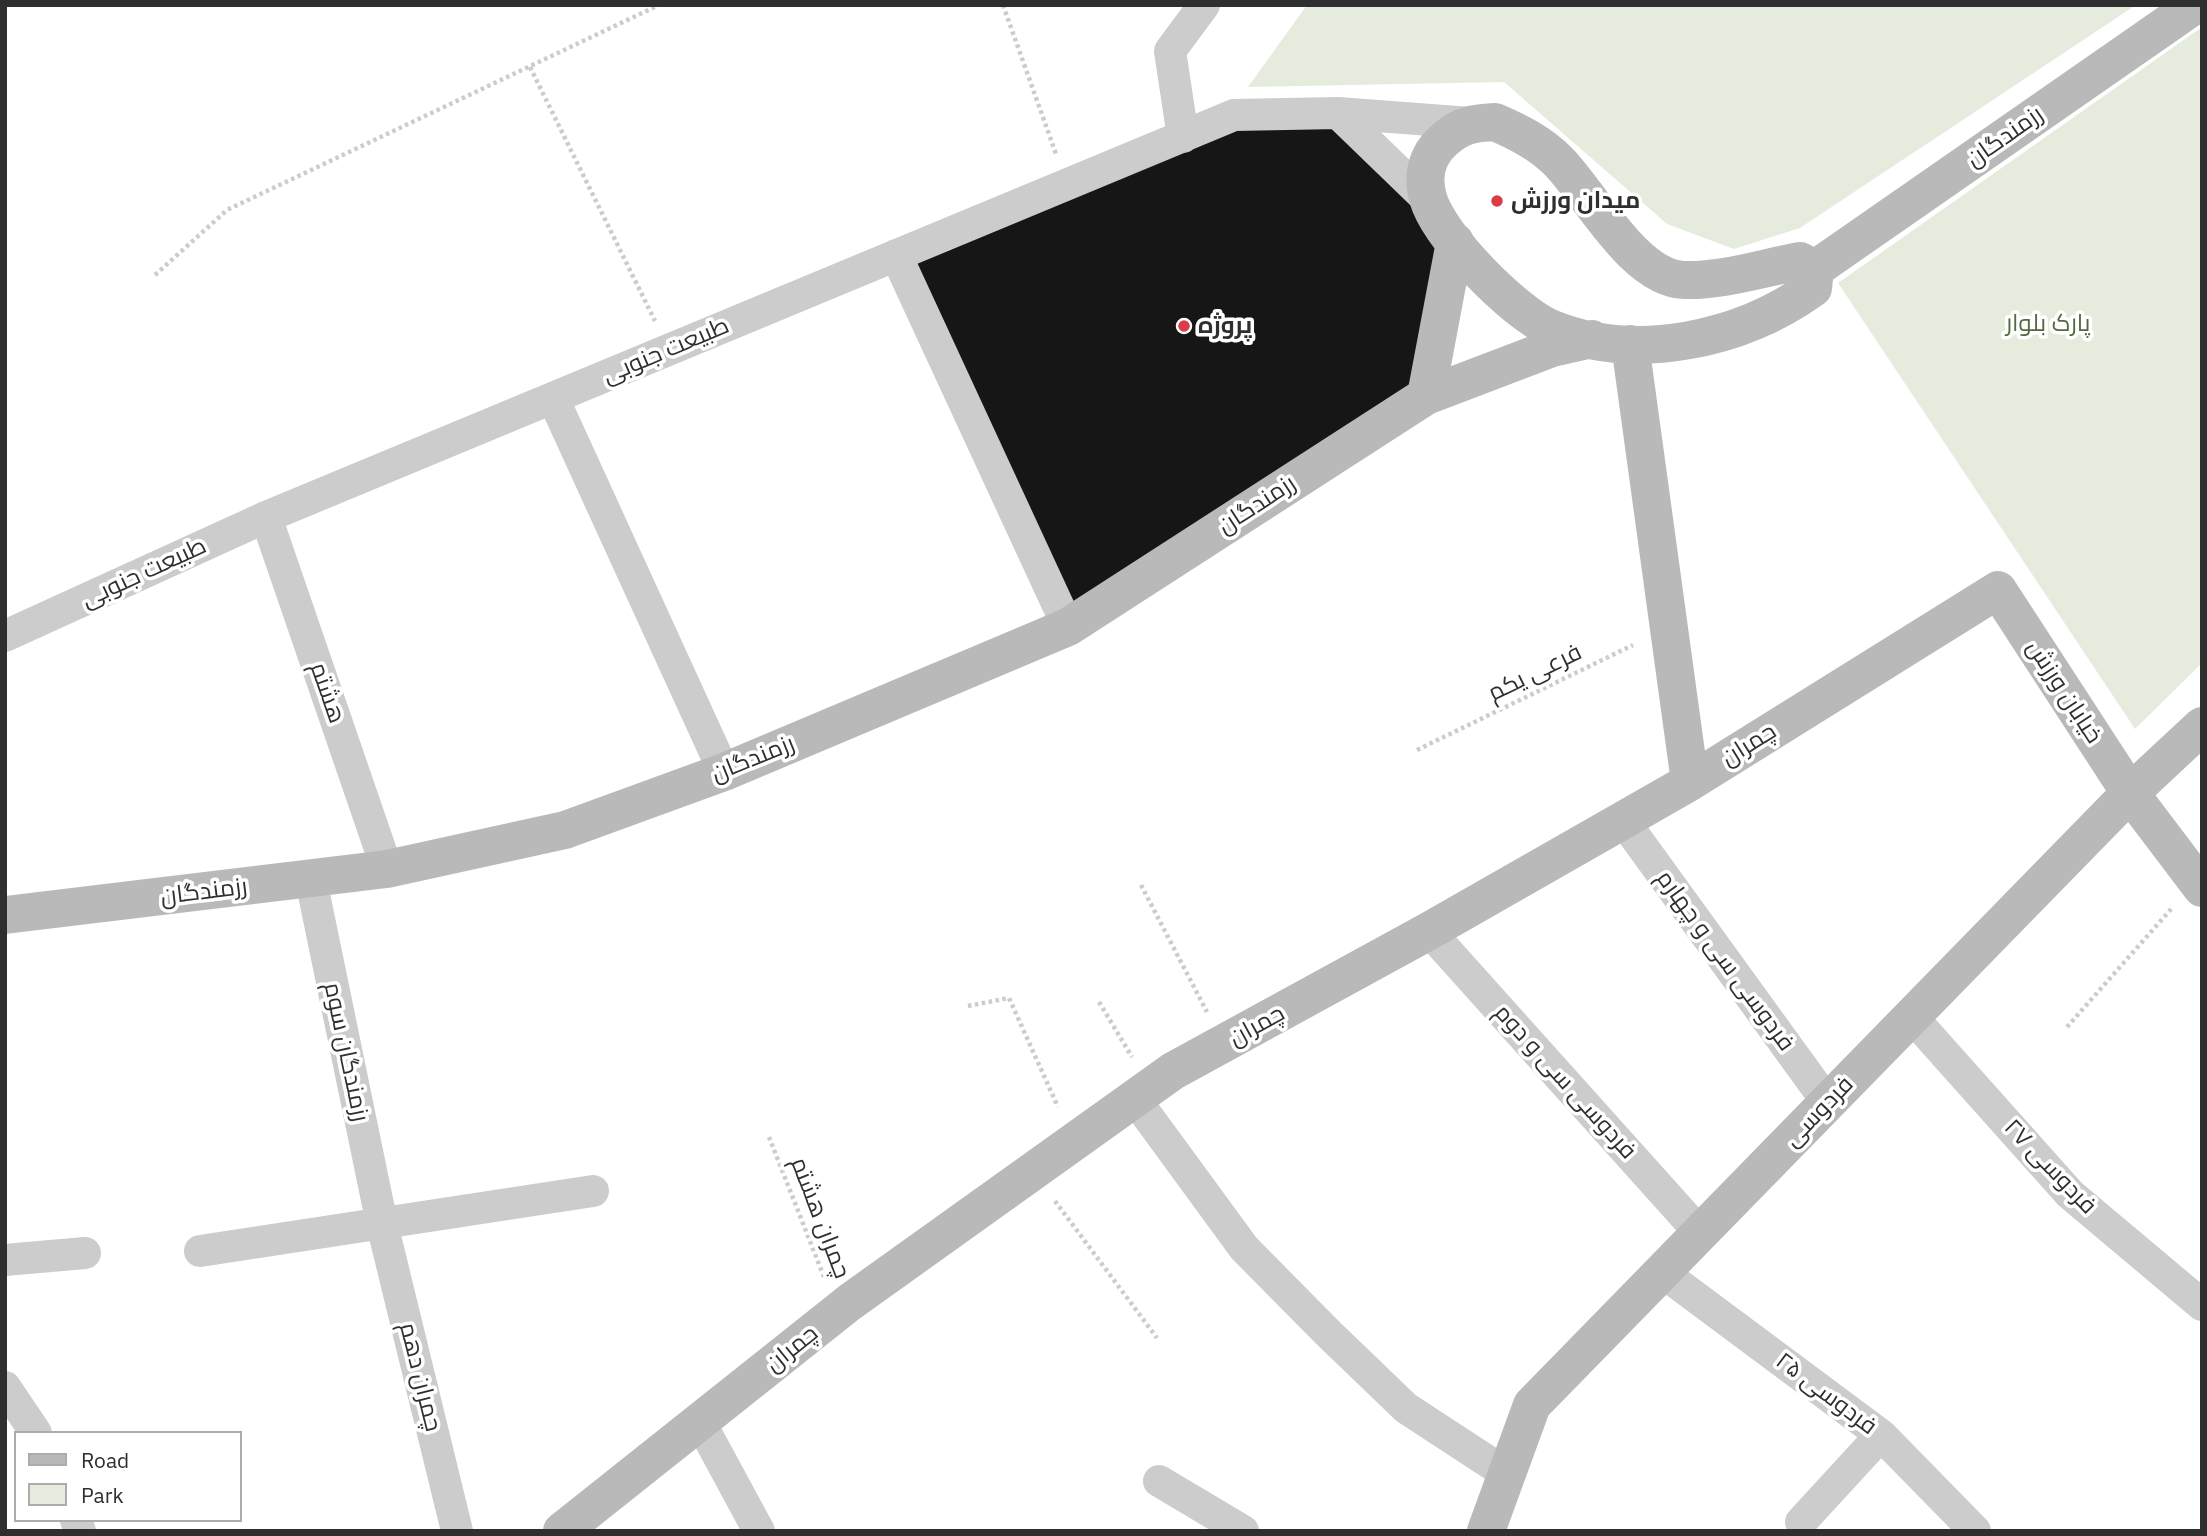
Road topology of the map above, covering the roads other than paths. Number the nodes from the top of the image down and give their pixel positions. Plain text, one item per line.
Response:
1 (1204, 5) edge
2 (2195, 5) edge
3 (1338, 113) junction
4 (1470, 123) junction
5 (1183, 137) junction
6 (1429, 201) junction
7 (1455, 242) junction
8 (896, 255) junction
9 (1815, 269) junction
10 (1592, 339) junction
11 (1630, 344) junction
12 (1426, 396) junction
13 (553, 398) junction
14 (266, 517) junction
15 (1998, 590) joint
16 (1068, 627) junction
17 (5, 636) edge
18 (2202, 726) edge
19 (723, 772) junction
20 (1690, 782) junction
21 (2130, 793) junction
22 (1623, 820) junction
23 (387, 869) junction
24 (311, 880) junction
25 (2200, 882) edge
26 (5, 915) edge
27 (1429, 931) junction
28 (1912, 1017) junction
29 (1143, 1093) junction
30 (1828, 1103) junction
31 (593, 1191) dead end
32 (382, 1224) junction
33 (1700, 1233) junction
34 (200, 1251) dead end
35 (85, 1254) dead end
36 (5, 1260) edge
37 (1662, 1272) junction
38 (2202, 1305) edge
39 (5, 1387) edge
40 (700, 1422) junction
41 (35, 1431) edge
42 (1881, 1435) junction
43 (1507, 1474) junction
44 (1159, 1481) dead end
45 (1801, 1522) dead end
46 (457, 1531) edge
47 (562, 1531) edge
48 (760, 1531) edge
49 (1243, 1531) edge
50 (1486, 1531) edge
51 (1975, 1531) edge

1 - 5 street
2 - 9 street, رزمندگان
3 - 4 street, طبیعت جنوبی
3 - 5 street, طبیعت جنوبی
3 - 6 street
4 - 6 street
4 - 9 street
5 - 8 street, طبیعت جنوبی
6 - 7 street
7 - 10 street
7 - 12 street
8 - 13 street, طبیعت جنوبی
8 - 16 street
9 - 11 street
10 - 11 street
10 - 12 street, رزمندگان
11 - 20 street
12 - 16 street, رزمندگان
13 - 14 street, طبیعت جنوبی
13 - 19 street
14 - 17 street, طبیعت جنوبی
14 - 23 street, هشتم
15 - 20 street, چمران
15 - 21 street, خیابان ورزش
16 - 19 street, رزمندگان
18 - 21 street, فردوسی
19 - 23 street, رزمندگان
20 - 22 street, چمران
21 - 25 street, خیابان ورزش
21 - 28 street, فردوسی
22 - 27 street, چمران
22 - 30 street, فردوسی سی و چهارم
23 - 24 street, رزمندگان
24 - 26 street, رزمندگان
24 - 32 street, رزمندگان سوم
27 - 29 street, چمران
27 - 33 street, فردوسی سی و دوم
28 - 30 street, فردوسی
28 - 38 street, فردوسی ۲۷
29 - 40 street, چمران
29 - 43 street
30 - 33 street, فردوسی
31 - 32 street
32 - 34 street
32 - 46 street, چمران دهم
33 - 37 street, فردوسی
35 - 36 street
37 - 42 street, فردوسی ۲۵
37 - 43 street, فردوسی
39 - 41 street
40 - 47 street, چمران
40 - 48 street
42 - 45 street
42 - 51 street, فردوسی ۲۵
43 - 50 street, فردوسی
44 - 49 street

